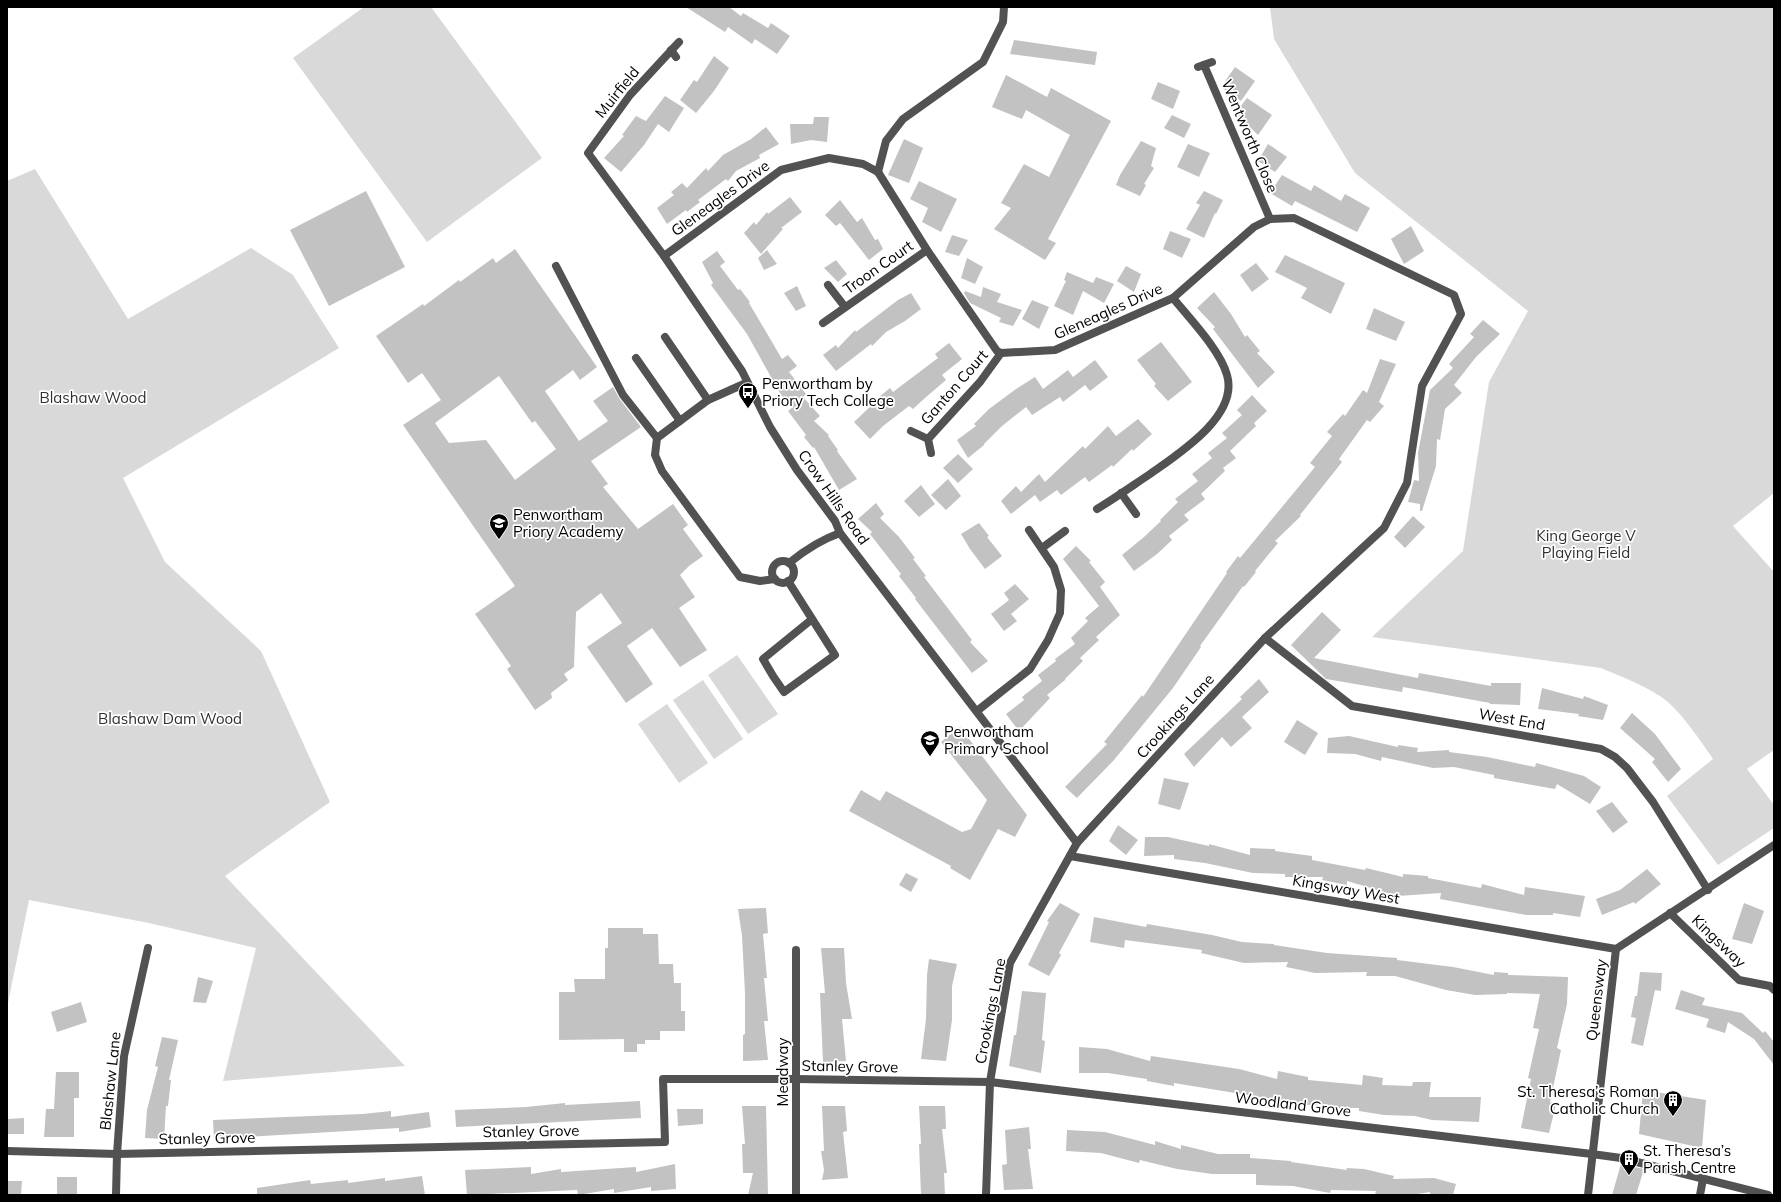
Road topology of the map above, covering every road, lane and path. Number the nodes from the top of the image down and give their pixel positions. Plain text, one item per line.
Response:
1 (1004, 7) edge
2 (679, 42) dead end
3 (1212, 62) dead end
4 (588, 153) joint
5 (878, 172) junction
6 (1270, 219) junction
7 (927, 250) junction
8 (664, 256) junction
9 (556, 266) dead end
10 (828, 285) dead end
11 (1454, 295) joint
12 (1174, 298) junction
13 (845, 307) junction
14 (823, 323) dead end
15 (665, 337) dead end
16 (1001, 353) junction
17 (636, 358) dead end
18 (746, 383) junction
19 (708, 400) junction
20 (680, 421) junction
21 (910, 431) dead end
22 (657, 438) junction
23 (928, 438) junction
24 (931, 452) dead end
25 (1121, 493) junction
26 (1097, 510) dead end
27 (1136, 514) dead end
28 (1028, 530) dead end
29 (1065, 531) dead end
30 (840, 533) junction
31 (1042, 548) junction
32 (789, 563) junction
33 (775, 579) junction
34 (788, 581) junction
35 (812, 620) junction
36 (1265, 638) junction
37 (976, 711) junction
38 (1078, 843) junction
39 (1774, 845) edge
40 (1070, 856) junction
41 (1708, 890) junction
42 (1670, 913) junction
43 (148, 948) dead end
44 (1616, 949) junction
45 (796, 950) dead end
46 (1774, 990) edge
47 (796, 1079) junction
48 (990, 1082) junction
49 (7, 1151) edge
50 (117, 1154) junction
51 (1592, 1154) junction
52 (1703, 1179) junction
53 (116, 1195) edge
54 (796, 1195) edge
55 (986, 1195) edge
56 (1588, 1195) edge
57 (1700, 1195) edge
58 (1768, 1195) edge

1 - 5 street
2 - 4 street, Muirfield
3 - 6 street, Wentworth Close
4 - 8 street, Crow Hills Road
5 - 7 street
5 - 8 street, Gleneagles Drive
6 - 11 street, Gleneagles Drive
6 - 12 street, Gleneagles Drive
7 - 13 street, Troon Court
7 - 16 street
8 - 18 street, Crow Hills Road
9 - 22 street
10 - 13 street, Troon Court
11 - 36 street, Crookings Lane
12 - 16 street, Gleneagles Drive
12 - 25 street
13 - 14 street, Troon Court
15 - 19 street
16 - 23 street, Ganton Court
17 - 20 street
18 - 19 street
18 - 30 street, Crow Hills Road
19 - 20 street
20 - 22 street
21 - 23 street, Ganton Court
22 - 33 street
23 - 24 street, Ganton Court
25 - 26 street
25 - 27 street
28 - 31 street
29 - 31 street
30 - 32 street
30 - 37 street, Crow Hills Road
31 - 37 street
32 - 33 street
32 - 34 street
33 - 34 street
34 - 35 street
35 - 35 street
36 - 38 street, Crookings Lane
36 - 41 street, West End
37 - 38 street, Crow Hills Road
38 - 40 street, Crookings Lane
39 - 41 street, Queensway
40 - 44 street, Kingsway West
40 - 48 street, Crookings Lane
41 - 42 street, Queensway
42 - 44 street, Queensway
42 - 46 street, Kingsway
43 - 50 street, Blashaw Lane
44 - 51 street, Queensway
45 - 47 street, Meadway
47 - 48 street, Stanley Grove
47 - 50 street, Stanley Grove
47 - 54 street, Meadway
48 - 51 street, Woodland Grove
48 - 55 street, Crookings Lane
49 - 50 street, Stanley Grove
50 - 53 street, Blashaw Lane
51 - 52 street, Woodland Grove
51 - 56 street, Queensway
52 - 57 street
52 - 58 street, Woodland Grove

